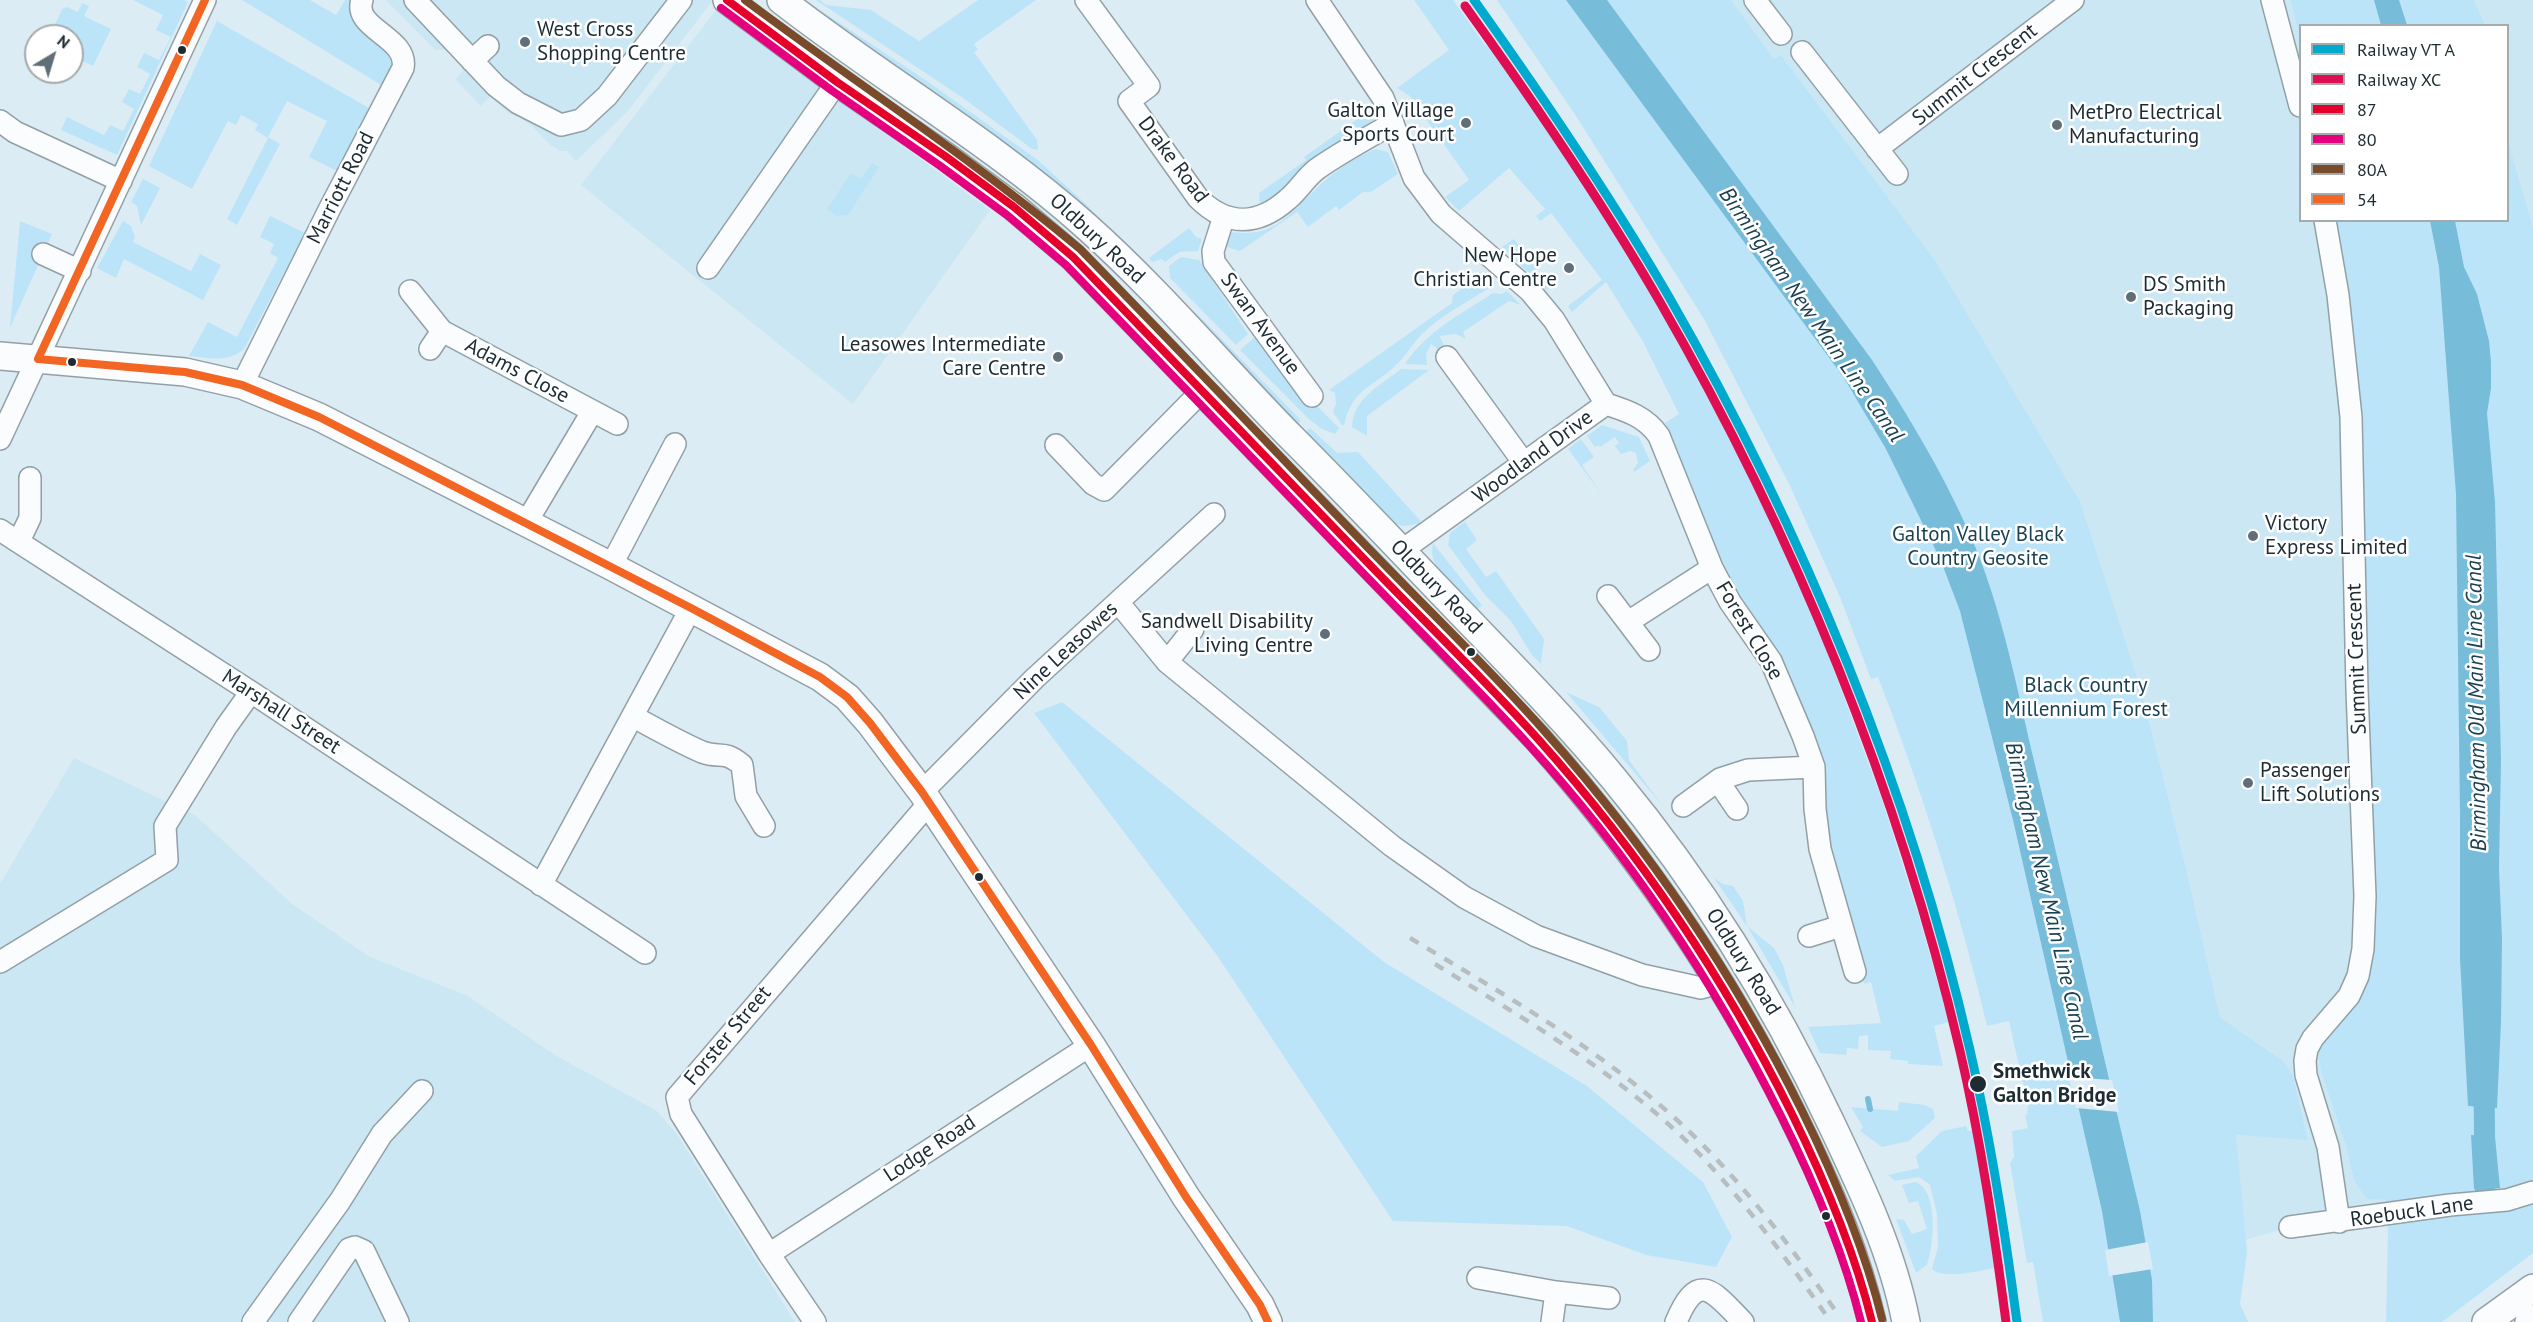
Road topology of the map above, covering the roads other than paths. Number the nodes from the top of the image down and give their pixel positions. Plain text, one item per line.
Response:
1 (205, 0) edge
2 (362, 0) edge
3 (415, 0) edge
4 (682, 0) edge
5 (727, 0) edge
6 (781, 0) edge
7 (1086, 0) edge
8 (1317, 0) edge
9 (1755, 0) edge
10 (2073, 0) edge
11 (2272, 0) edge
12 (1781, 34) dead end
13 (488, 46) dead end
14 (1802, 52) dead end
15 (472, 61) junction
16 (837, 82) junction
17 (2299, 99) edge
18 (0, 121) edge
19 (1393, 123) junction
20 (1878, 149) junction
21 (1897, 174) dead end
22 (121, 181) junction
23 (1224, 216) junction
24 (2325, 222) edge
25 (43, 254) dead end
26 (708, 268) dead end
27 (80, 271) junction
28 (410, 291) dead end
29 (442, 331) junction
30 (430, 349) dead end
31 (0, 356) edge
32 (1447, 357) dead end
33 (38, 359) junction
34 (242, 385) junction
35 (1203, 390) junction
36 (1312, 396) dead end
37 (1606, 404) junction
38 (592, 412) junction
39 (617, 424) dead end
40 (0, 439) edge
41 (675, 444) dead end
42 (1056, 445) dead end
43 (1524, 463) junction
44 (30, 478) dead end
45 (1214, 514) dead end
46 (526, 523) junction
47 (0, 530) edge
48 (18, 542) junction
49 (1401, 551) junction
50 (611, 566) junction
51 (1712, 568) junction
52 (1608, 596) dead end
53 (1118, 602) junction
54 (691, 608) junction
55 (1628, 622) junction
56 (1193, 629) dead end
57 (1649, 650) dead end
58 (1167, 662) junction
59 (251, 692) junction
60 (634, 717) junction
61 (1814, 767) junction
62 (1718, 781) junction
63 (925, 797) junction
64 (1683, 806) dead end
65 (1737, 809) dead end
66 (764, 826) dead end
67 (541, 885) junction
68 (1841, 926) junction
69 (1809, 936) dead end
70 (645, 953) dead end
71 (0, 962) edge
72 (1855, 972) dead end
73 (1719, 983) junction
74 (1091, 1045) junction
75 (422, 1091) dead end
76 (2528, 1194) edge
77 (2339, 1222) junction
78 (2290, 1227) dead end
79 (769, 1254) junction
80 (1478, 1278) dead end
81 (2533, 1288) edge
82 (1556, 1292) junction
83 (1609, 1298) dead end
84 (2533, 1319) edge
85 (253, 1322) edge
86 (299, 1322) edge
87 (398, 1322) edge
88 (815, 1322) edge
89 (1268, 1322) edge
90 (1552, 1322) edge
91 (1676, 1322) edge
92 (1743, 1322) edge
93 (1872, 1322) edge
94 (1906, 1322) edge
95 (2486, 1322) edge
96 (2529, 1322) edge

1 - 22 street
2 - 34 street, Marriott Road
3 - 15 street
4 - 15 street
5 - 16 main road, Oldbury Road
6 - 49 main road, Oldbury Road
7 - 23 street, Drake Road
8 - 19 street, Woodland Drive
9 - 12 street
10 - 20 street, Summit Crescent
11 - 17 street
13 - 15 street
14 - 20 street
16 - 26 street
16 - 35 main road, Oldbury Road
18 - 22 street
19 - 23 street, Drake Road
19 - 37 street, Woodland Drive
20 - 21 street
22 - 27 street
23 - 36 street, Swan Avenue
24 - 77 street, Summit Crescent
25 - 27 street
27 - 33 street
28 - 29 street, Adams Close
29 - 30 street, Adams Close
29 - 38 street, Adams Close
31 - 33 main road
32 - 43 street
33 - 34 main road
33 - 40 street
34 - 46 main road
35 - 42 street
35 - 73 main road, Oldbury Road
37 - 43 street, Woodland Drive
37 - 51 street, Forest Close
38 - 39 street, Adams Close
38 - 46 street, Adams Close
41 - 50 street
43 - 49 street, Woodland Drive
44 - 48 street
45 - 53 street, Nine Leasowes
46 - 50 main road
47 - 48 street, Marshall Street
48 - 59 street, Marshall Street
49 - 94 main road, Oldbury Road
50 - 54 main road
51 - 55 street
51 - 61 street, Forest Close
52 - 55 street
53 - 58 street
53 - 63 street, Nine Leasowes
54 - 60 street
54 - 63 main road
55 - 57 street
56 - 58 street
58 - 73 street
59 - 67 street, Marshall Street
59 - 71 street
60 - 66 street
60 - 67 street
61 - 62 street
61 - 68 street, Forest Close
62 - 64 street
62 - 65 street
63 - 74 main road
63 - 79 street, Forster Street
67 - 70 street, Marshall Street
68 - 69 street
68 - 72 street, Forest Close
73 - 93 main road, Oldbury Road
74 - 79 street, Lodge Road
74 - 89 main road
75 - 85 street
76 - 77 street, Roebuck Lane
77 - 78 street, Roebuck Lane
79 - 88 street, Forster Street
80 - 82 street
81 - 95 main road
82 - 83 street
82 - 90 street
84 - 96 main road
86 - 87 street
91 - 92 street

